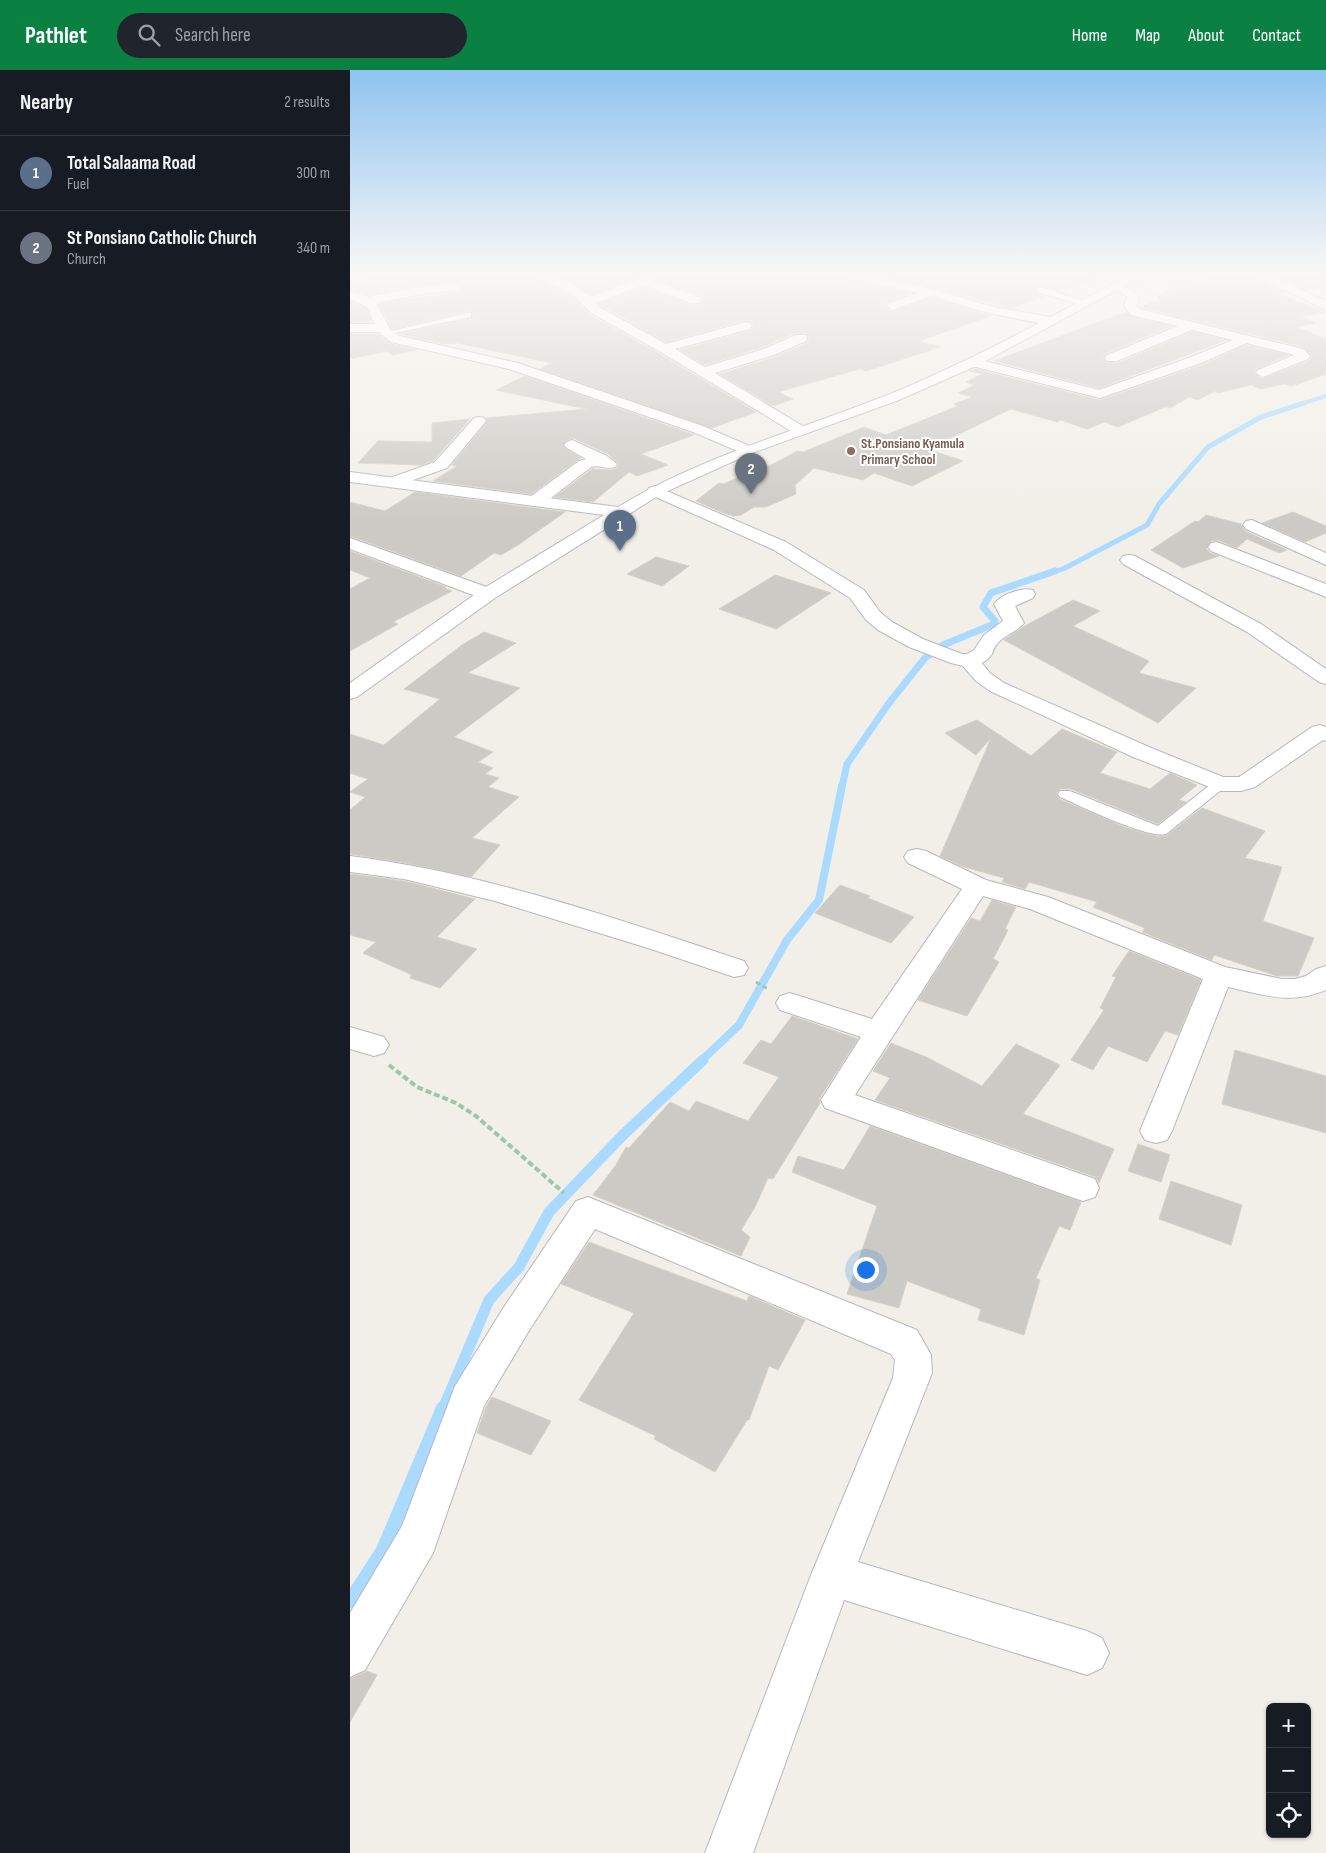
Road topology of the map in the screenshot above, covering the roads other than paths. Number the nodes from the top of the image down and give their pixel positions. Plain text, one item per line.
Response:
1 (462, 354) edge
2 (674, 354) edge
3 (762, 354) edge
4 (988, 354) edge
5 (1121, 354) edge
6 (1210, 354) edge
7 (1301, 354) edge
8 (1112, 358) dead end
9 (973, 362) junction
10 (704, 372) junction
11 (1263, 373) dead end
12 (479, 421) dead end
13 (801, 431) junction
14 (572, 445) dead end
15 (747, 450) junction
16 (350, 477) edge
17 (393, 482) junction
18 (655, 491) junction
19 (536, 501) junction
20 (619, 512) junction
21 (1252, 525) dead end
22 (350, 543) edge
23 (1217, 547) dead end
24 (1130, 560) dead end
25 (1326, 560) edge
26 (1326, 591) edge
27 (488, 594) junction
28 (1026, 594) dead end
29 (970, 661) junction
30 (1326, 678) edge
31 (350, 693) edge
32 (1326, 734) edge
33 (1220, 784) junction
34 (1065, 794) dead end
35 (916, 857) dead end
36 (350, 864) edge
37 (977, 886) junction
38 (743, 974) road end
39 (1219, 975) junction
40 (1326, 976) edge
41 (779, 996) road end
42 (879, 1032) junction
43 (1156, 1131) dead end
44 (1083, 1188) dead end
45 (832, 1575) junction
46 (1087, 1653) dead end
47 (350, 1655) edge
48 (729, 1853) edge

1 - 15 street
2 - 10 street
3 - 10 street
4 - 9 street
5 - 8 street
6 - 9 street
7 - 11 street
9 - 13 street
10 - 13 street
12 - 17 street
13 - 15 street
14 - 19 street
15 - 18 street
16 - 17 street
17 - 19 street
18 - 20 street
18 - 29 street
19 - 20 street
20 - 27 street
21 - 25 street
22 - 27 street
23 - 26 street
24 - 30 street
27 - 31 street
28 - 29 street
29 - 33 street
32 - 33 street
33 - 34 lane
35 - 37 street
36 - 38 street
37 - 39 street
37 - 42 street
39 - 40 street
39 - 43 street
41 - 42 street
42 - 44 street
45 - 46 street
45 - 47 street
45 - 48 street

